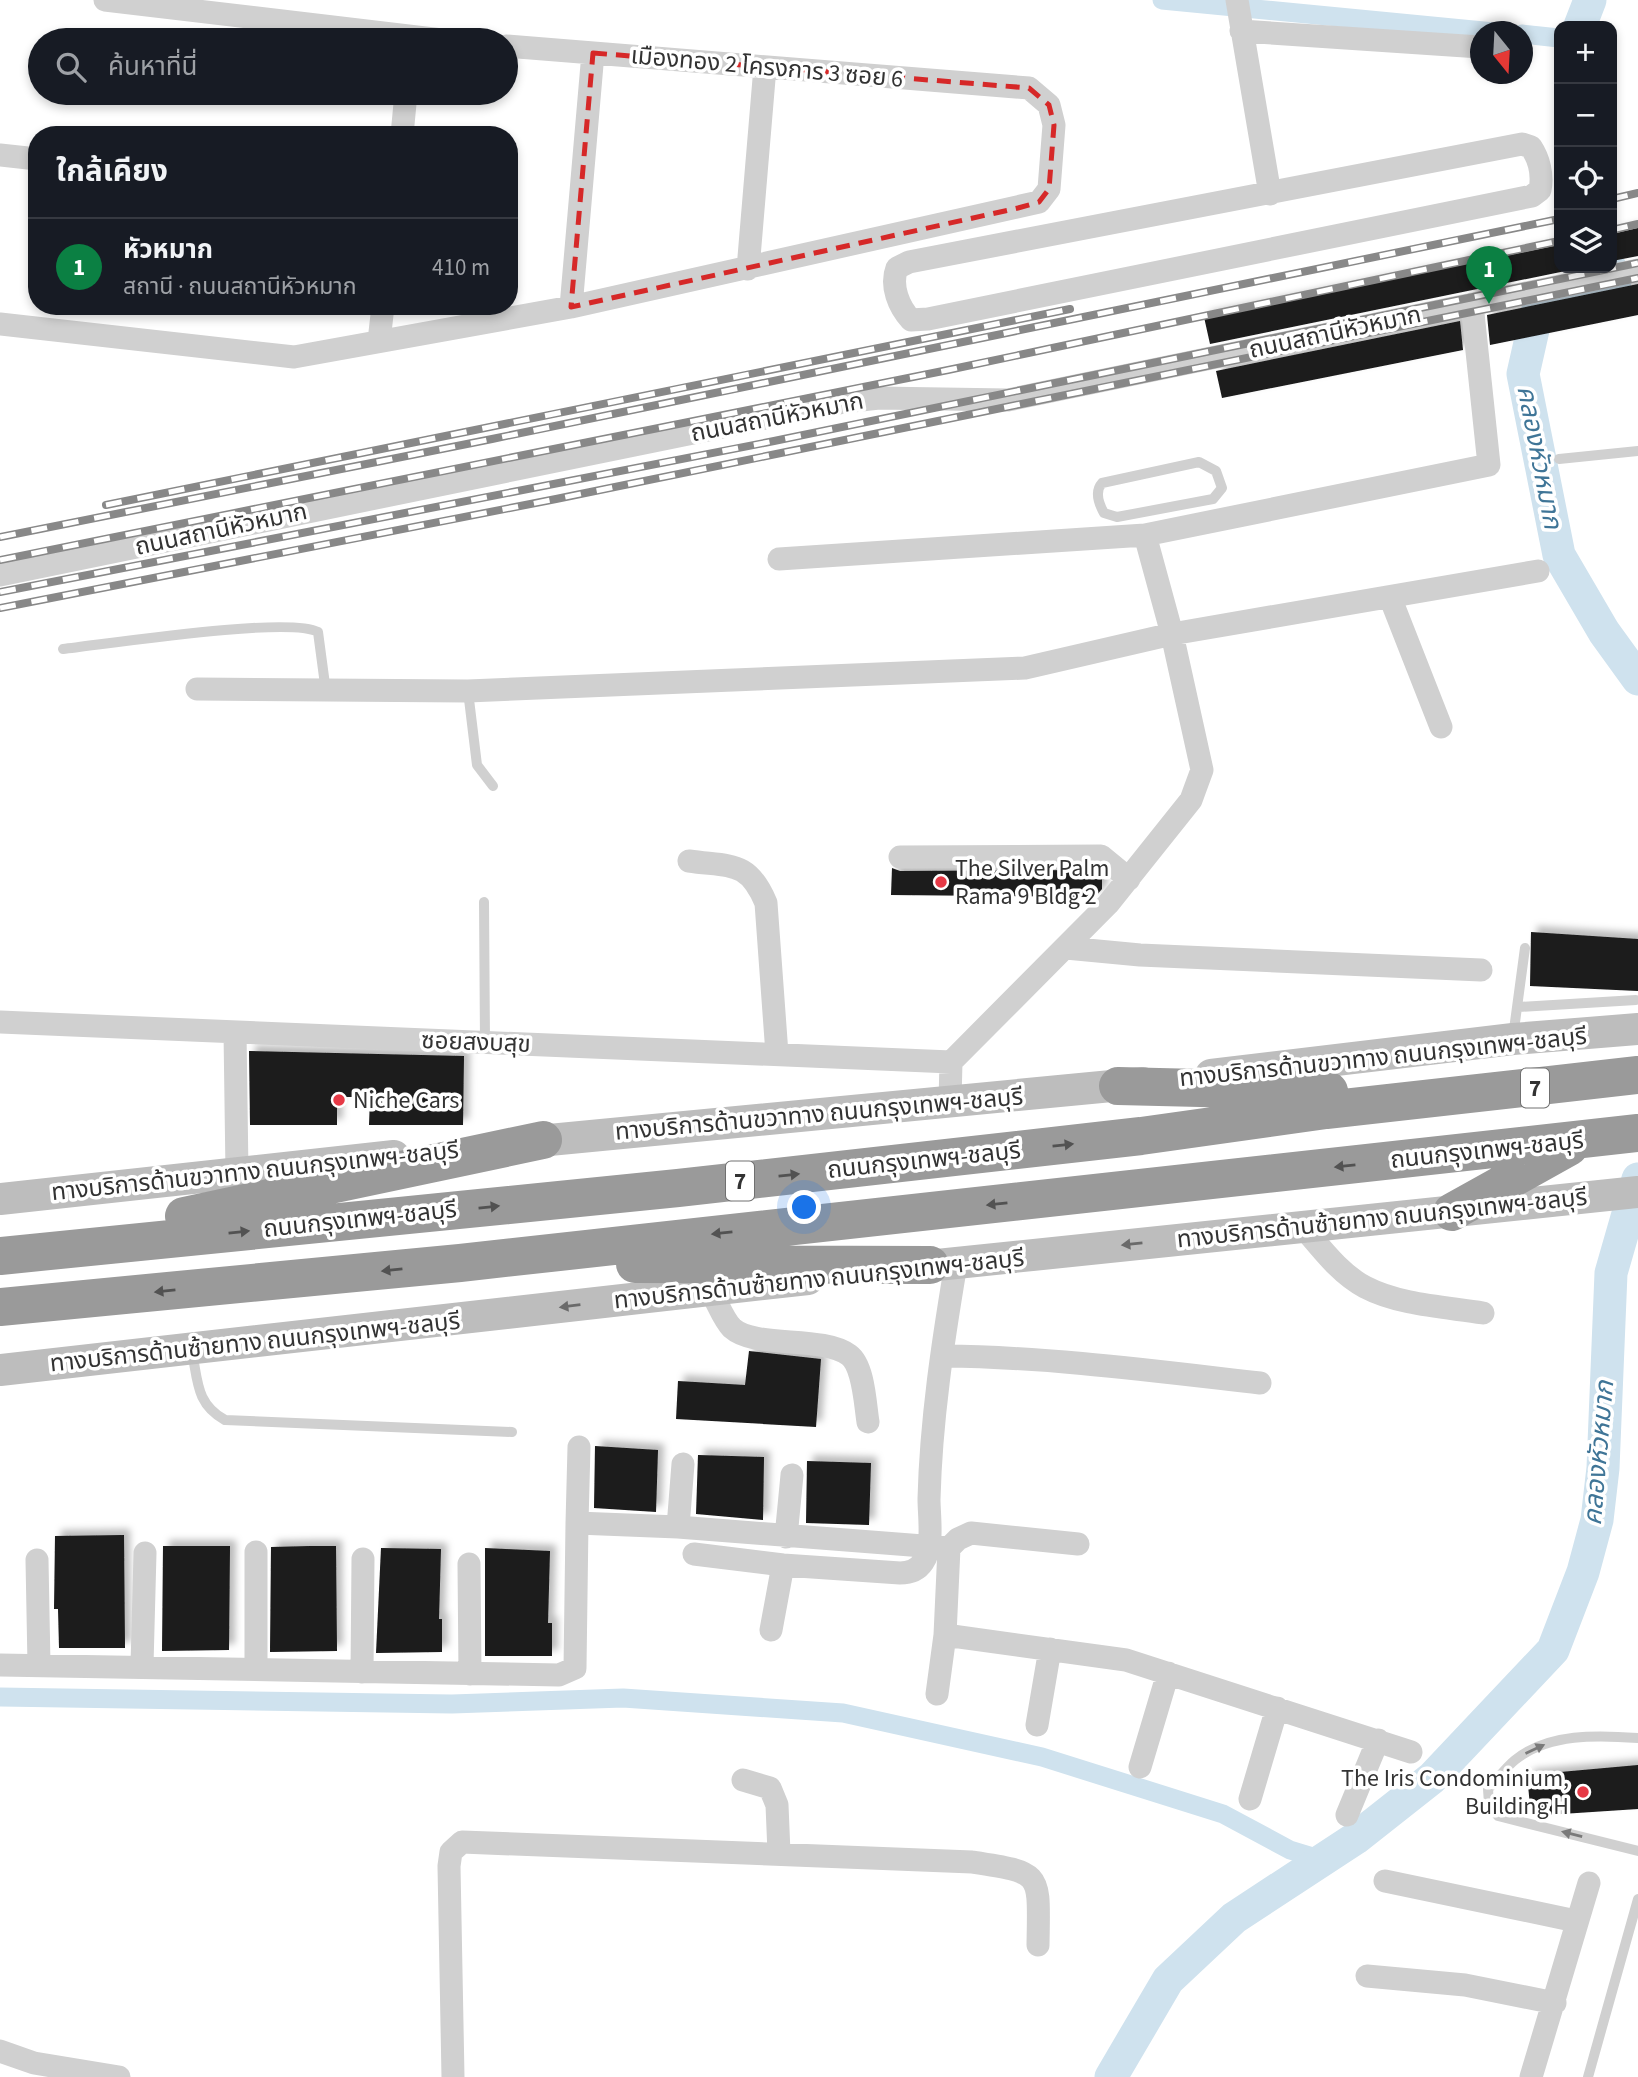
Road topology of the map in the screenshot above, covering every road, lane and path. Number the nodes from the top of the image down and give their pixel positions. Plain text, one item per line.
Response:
1 (105, 0) edge
2 (1239, 17) edge
3 (325, 28) edge
4 (1470, 46) edge
5 (518, 47) edge
6 (593, 54) junction
7 (765, 67) junction
8 (405, 105) edge
9 (403, 126) edge
10 (0, 155) edge
11 (28, 158) edge
12 (1270, 194) junction
13 (748, 269) junction
14 (1638, 270) edge
15 (1472, 304) junction
16 (571, 306) junction
17 (382, 315) edge
18 (0, 324) edge
19 (379, 341) junction
20 (1638, 451) edge
21 (1559, 459) dead end
22 (1213, 499) junction
23 (1209, 524) junction
24 (1145, 535) junction
25 (779, 559) dead end
26 (1538, 571) dead end
27 (0, 575) edge
28 (1390, 597) junction
29 (1172, 634) junction
30 (63, 649) dead end
31 (197, 689) dead end
32 (468, 691) junction
33 (326, 692) junction
34 (1441, 727) dead end
35 (493, 786) dead end
36 (900, 857) dead end
37 (689, 861) dead end
38 (1129, 879) junction
39 (484, 902) dead end
40 (1066, 947) junction
41 (1525, 948) dead end
42 (1481, 970) dead end
43 (1519, 1007) junction
44 (1628, 1021) edge
45 (0, 1022) edge
46 (236, 1032) junction
47 (1513, 1039) junction
48 (485, 1043) junction
49 (777, 1054) junction
50 (951, 1062) junction
51 (1638, 1075) edge
52 (1118, 1086) junction
53 (1478, 1095) junction
54 (950, 1101) junction
55 (1638, 1133) edge
56 (1583, 1139) junction
57 (543, 1140) junction
58 (237, 1173) junction
59 (1638, 1192) edge
60 (0, 1199) edge
61 (1452, 1212) junction
62 (1302, 1226) junction
63 (0, 1255) edge
64 (460, 1263) junction
65 (943, 1264) junction
66 (710, 1290) junction
67 (0, 1307) edge
68 (1483, 1313) dead end
69 (191, 1349) junction
70 (944, 1356) junction
71 (0, 1370) edge
72 (1260, 1383) dead end
73 (868, 1422) dead end
74 (512, 1432) dead end
75 (579, 1447) dead end
76 (682, 1464) dead end
77 (792, 1475) dead end
78 (577, 1522) junction
79 (678, 1527) junction
80 (786, 1537) junction
81 (1078, 1544) dead end
82 (939, 1547) junction
83 (256, 1552) dead end
84 (145, 1553) dead end
85 (695, 1554) dead end
86 (363, 1559) dead end
87 (37, 1560) dead end
88 (469, 1564) dead end
89 (783, 1565) junction
90 (771, 1630) dead end
91 (945, 1635) junction
92 (1050, 1649) junction
93 (0, 1665) edge
94 (39, 1665) junction
95 (142, 1665) junction
96 (256, 1669) junction
97 (362, 1672) junction
98 (1168, 1673) junction
99 (470, 1674) junction
100 (937, 1694) dead end
101 (1277, 1708) junction
102 (1037, 1725) dead end
103 (1638, 1738) edge
104 (1378, 1740) junction
105 (1411, 1752) dead end
106 (1140, 1767) dead end
107 (743, 1780) dead end
108 (1250, 1799) dead end
109 (1347, 1815) dead end
110 (1638, 1851) edge
111 (779, 1853) junction
112 (1385, 1881) dead end
113 (1589, 1883) dead end
114 (1638, 1899) edge
115 (1576, 1921) junction
116 (1038, 1945) dead end
117 (1367, 1976) dead end
118 (1555, 2003) junction
119 (0, 2051) edge
120 (120, 2077) edge
121 (453, 2077) edge
122 (1531, 2077) edge
123 (1588, 2077) edge

1 - 3 street
2 - 4 street
2 - 12 street
5 - 6 street, เมืองทอง 2 โครงการ 3 ซอย 6
6 - 7 street, เมืองทอง 2 โครงการ 3 ซอย 6
6 - 16 street
7 - 13 street
7 - 13 street, เมืองทอง 2 โครงการ 3 ซอย 6
8 - 9 street
10 - 11 street
12 - 12 street
13 - 16 street
14 - 15 street, ถนนสถานีหัวหมาก
15 - 23 street
15 - 27 street, ถนนสถานีหัวหมาก
16 - 19 street
17 - 19 street
18 - 19 street
20 - 21 lane
22 - 22 lane
22 - 23 lane
23 - 24 street
24 - 25 street
24 - 29 street
26 - 28 street
28 - 29 street
28 - 34 street
29 - 32 street
29 - 38 street
30 - 33 lane
31 - 33 street
32 - 33 street
32 - 35 lane
36 - 38 street
37 - 49 street
38 - 40 street
39 - 48 lane
40 - 42 street
40 - 50 street
41 - 43 lane
43 - 44 lane
43 - 47 lane
44 - 47 main road, ทางบริการด้านขวาทาง ถนนกรุงเทพฯ-ชลบุรี
45 - 46 street, ซอยสงบสุข
46 - 48 street, ซอยสงบสุข
46 - 58 street
47 - 52 main road, ทางบริการด้านขวาทาง ถนนกรุงเทพฯ-ชลบุรี
48 - 49 street, ซอยสงบสุข
49 - 50 street, ซอยสงบสุข
50 - 54 street
51 - 53 highway, ถนนกรุงเทพฯ-ชลบุรี / 7
52 - 53 highway
52 - 54 main road, ทางบริการด้านขวาทาง ถนนกรุงเทพฯ-ชลบุรี
63 -> 53 highway, ถนนกรุงเทพฯ-ชลบุรี / 7
54 - 57 main road, ทางบริการด้านขวาทาง ถนนกรุงเทพฯ-ชลบุรี
55 - 56 highway, ถนนกรุงเทพฯ-ชลบุรี / 7
56 - 61 highway
56 -> 64 highway, ถนนกรุงเทพฯ-ชลบุรี / 7
57 - 58 main road, ทางบริการด้านขวาทาง ถนนกรุงเทพฯ-ชลบุรี
57 - 63 highway
58 - 60 main road, ทางบริการด้านขวาทาง ถนนกรุงเทพฯ-ชลบุรี
59 - 61 main road, ทางบริการด้านซ้ายทาง ถนนกรุงเทพฯ-ชลบุรี
61 - 62 main road, ทางบริการด้านซ้ายทาง ถนนกรุงเทพฯ-ชลบุรี
62 -> 65 main road, ทางบริการด้านซ้ายทาง ถนนกรุงเทพฯ-ชลบุรี
62 - 68 street
64 - 65 highway
64 -> 67 highway, ถนนกรุงเทพฯ-ชลบุรี / 7
65 - 66 main road, ทางบริการด้านซ้ายทาง ถนนกรุงเทพฯ-ชลบุรี
65 - 70 street
66 -> 69 main road, ทางบริการด้านซ้ายทาง ถนนกรุงเทพฯ-ชลบุรี
66 - 73 street
69 - 71 main road, ทางบริการด้านซ้ายทาง ถนนกรุงเทพฯ-ชลบุรี
69 - 74 lane
70 - 72 street
70 - 82 street
75 - 78 street
76 - 79 street
77 - 80 street
78 - 79 street
78 - 99 street
79 - 80 street
80 - 82 street
81 - 82 street
82 - 89 street
82 - 91 street
83 - 96 street
84 - 95 street
85 - 89 street
86 - 97 street
87 - 94 street
88 - 99 street
89 - 90 street
91 - 92 street
91 - 100 street
92 - 98 street
92 - 102 street
93 - 94 street
94 - 95 street
95 - 96 street
96 - 97 street
97 - 99 street
98 - 101 street
98 - 106 street
101 - 104 street
101 - 108 street
110 -> 103 lane
104 - 105 street
104 - 109 street
107 - 111 street
111 - 116 street
111 - 121 street
112 - 115 street
113 - 115 street
114 - 123 lane
115 - 118 street
117 - 118 street
118 - 122 street
119 - 120 street

